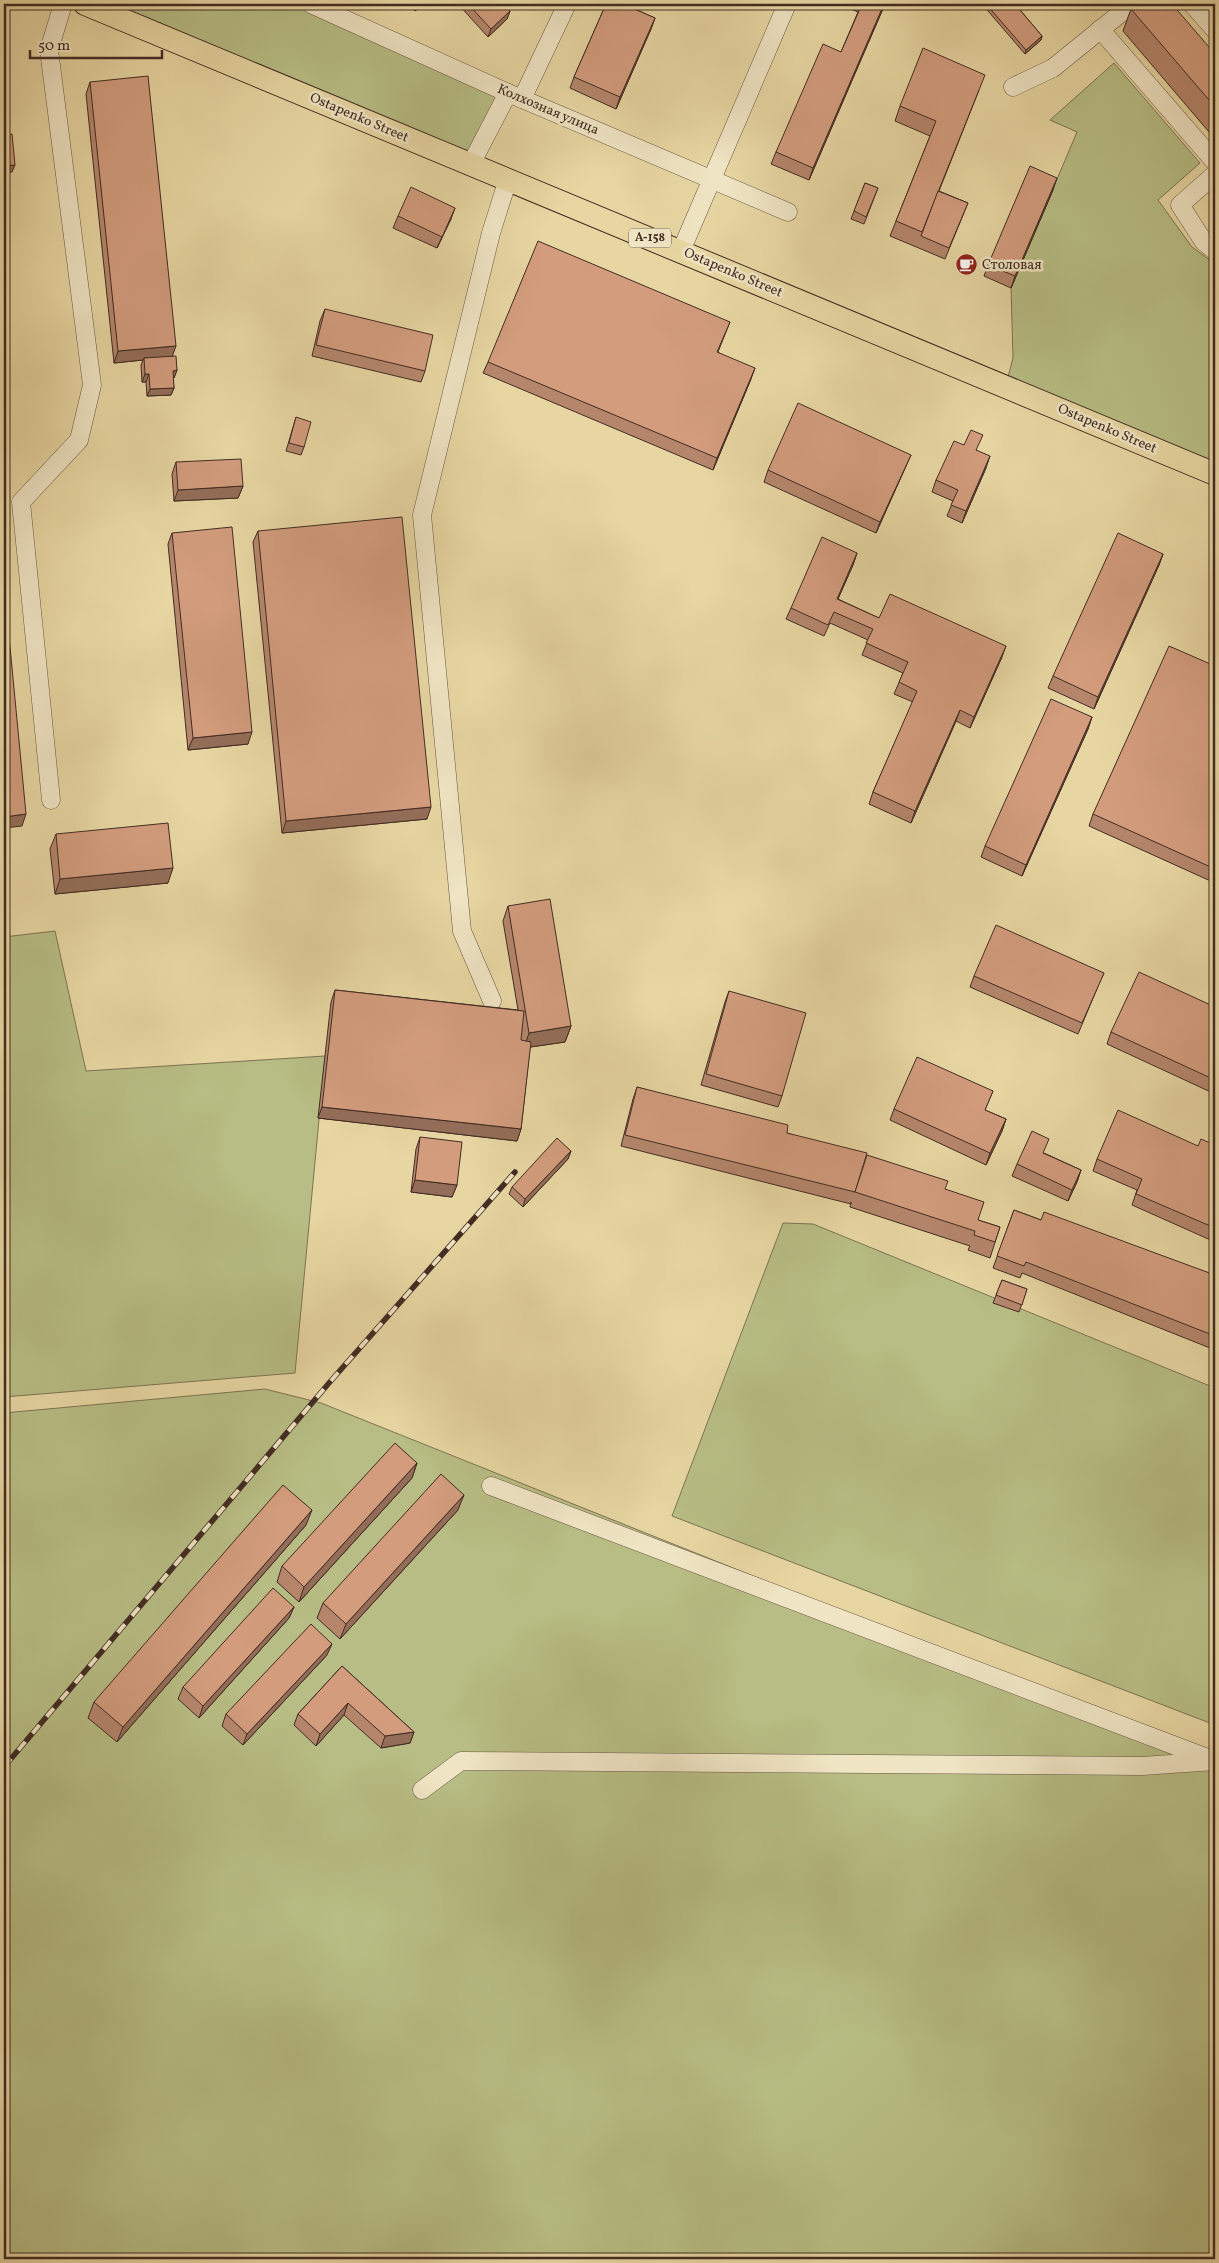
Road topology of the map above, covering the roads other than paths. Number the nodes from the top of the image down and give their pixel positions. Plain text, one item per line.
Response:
1 (63, 4) edge
2 (85, 4) edge
3 (311, 4) edge
4 (567, 4) edge
5 (787, 4) edge
6 (1192, 4) edge
7 (1124, 6) edge
8 (1100, 30) junction
9 (1215, 30) edge
10 (1014, 86) dead end
11 (515, 96) junction
12 (1215, 162) edge
13 (472, 164) junction
14 (1215, 174) edge
15 (508, 179) junction
16 (712, 180) junction
17 (788, 212) dead end
18 (681, 251) junction
19 (1215, 251) edge
20 (1215, 474) edge
21 (51, 800) dead end
22 (492, 1001) dead end
23 (491, 1486) dead end
24 (1215, 1761) edge
25 (422, 1790) dead end

1 - 21 street
2 - 13 main road, Ostapenko Street / А-158
3 - 11 street, Колхозная улица
4 - 11 street
5 - 16 street
6 - 9 street
7 - 8 street
8 - 10 street
8 - 12 street
11 - 13 street
11 - 16 street, Колхозная улица
13 - 15 main road, Ostapenko Street / А-158
14 - 19 street
15 - 18 main road, Ostapenko Street / А-158
15 - 22 street
16 - 17 street, Колхозная улица
16 - 18 street
18 - 20 main road, Ostapenko Street / А-158
23 - 24 street
24 - 25 street

